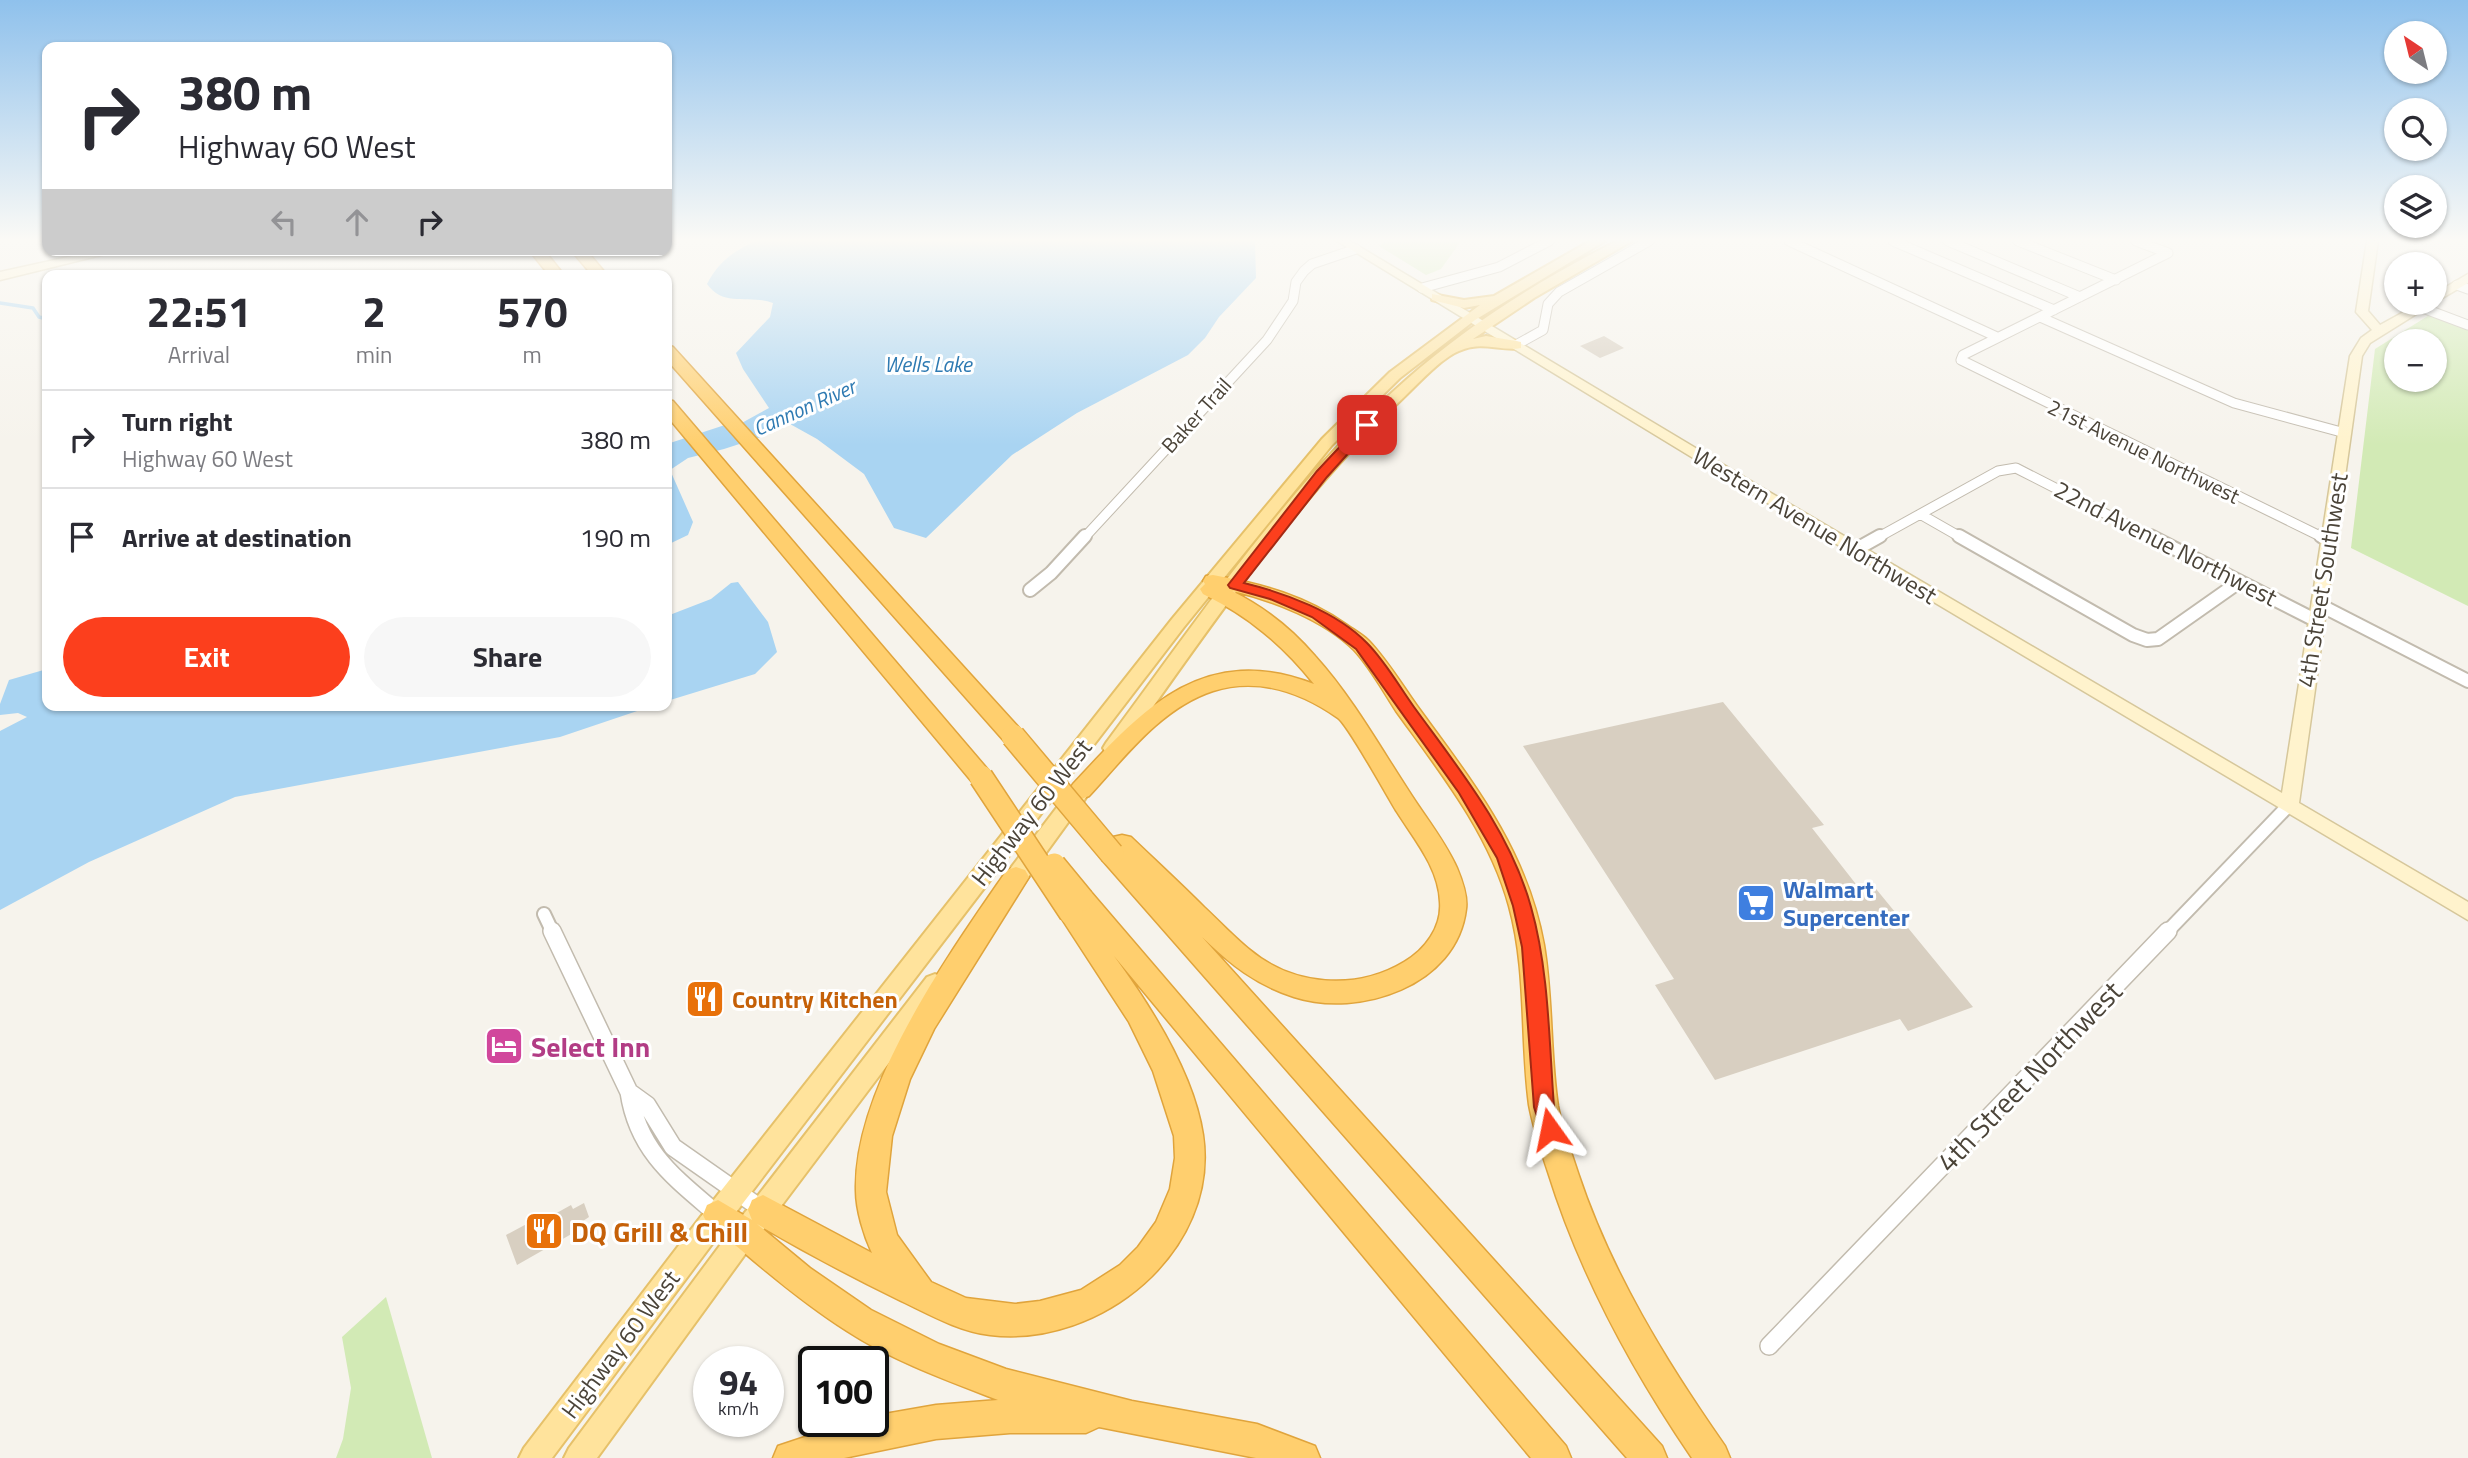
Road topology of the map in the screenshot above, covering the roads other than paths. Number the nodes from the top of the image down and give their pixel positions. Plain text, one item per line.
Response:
1 (1288, 309) edge
2 (1456, 309) edge
3 (1491, 309) edge
4 (1499, 309) edge
5 (1547, 309) edge
6 (1936, 309) edge
7 (2362, 309) edge
8 (2054, 310) edge
9 (2407, 315) edge
10 (2446, 315) edge
11 (2040, 317) junction
12 (1477, 321) junction
13 (2468, 325) edge
14 (2379, 331) junction
15 (1997, 337) junction
16 (1516, 345) junction
17 (1446, 355) junction
18 (672, 356) edge
19 (672, 411) edge
20 (2345, 433) junction
21 (1920, 514) junction
22 (2327, 539) junction
23 (1855, 550) junction
24 (2239, 582) junction
25 (1220, 587) junction
26 (1030, 590) dead end
27 (2316, 612) junction
28 (2468, 681) edge
29 (1355, 726) junction
30 (1081, 790) junction
31 (2289, 805) junction
32 (1117, 849) junction
33 (1016, 877) junction
34 (1077, 906) junction
35 (2468, 912) edge
36 (544, 914) dead end
37 (629, 1092) junction
38 (741, 1212) junction
39 (933, 1299) junction
40 (1769, 1346) dead end
41 (1132, 1418) junction
42 (534, 1458) edge
43 (579, 1458) edge
44 (790, 1458) edge
45 (1303, 1458) edge
46 (1553, 1458) edge
47 (1650, 1458) edge
48 (1713, 1458) edge

1 - 26 street, Baker Trail
2 - 12 street, Western Avenue Northwest
3 - 12 main road, Highway 60 West
4 - 12 main road, Highway 60 West
5 - 16 street
6 - 15 street
7 - 14 street
8 - 11 street
9 - 14 street
10 - 13 street
11 - 15 street
11 - 20 street
12 - 16 street, Western Avenue Northwest
12 - 17 main road, Highway 60 West
12 - 25 main road, Highway 60 West
14 - 20 street, 4th Street Southwest
15 - 22 street, 21st Avenue Northwest
16 - 17 main road
16 - 23 street, Western Avenue Northwest
17 - 25 main road, Highway 60 West
18 - 32 highway, bridge
19 - 34 highway, bridge
20 - 22 street, 4th Street Southwest
21 - 23 street
21 - 24 street, 22nd Avenue Northwest
21 - 24 street
22 - 27 street, 4th Street Southwest
23 - 31 street, Western Avenue Northwest
24 - 27 street, 22nd Avenue Northwest
25 - 29 highway
25 - 30 main road, Highway 60 West
25 - 38 main road, Highway 60 West
25 - 48 highway
27 - 28 street, 22nd Avenue Northwest
27 - 31 street, 4th Street Southwest
29 - 30 highway
29 - 32 highway
30 - 33 main road, Highway 60 West
31 - 35 street, Western Avenue Northwest
31 - 40 street, 4th Street Northwest
32 - 47 highway
33 - 38 main road, Highway 60 West
33 - 39 highway
34 - 39 highway
34 - 46 highway
36 - 37 street
37 - 38 street
37 - 38 street
38 - 39 highway
38 - 41 highway
38 - 42 main road, Highway 60 West
38 - 43 main road, Highway 60 West
41 - 44 highway
41 - 45 highway

